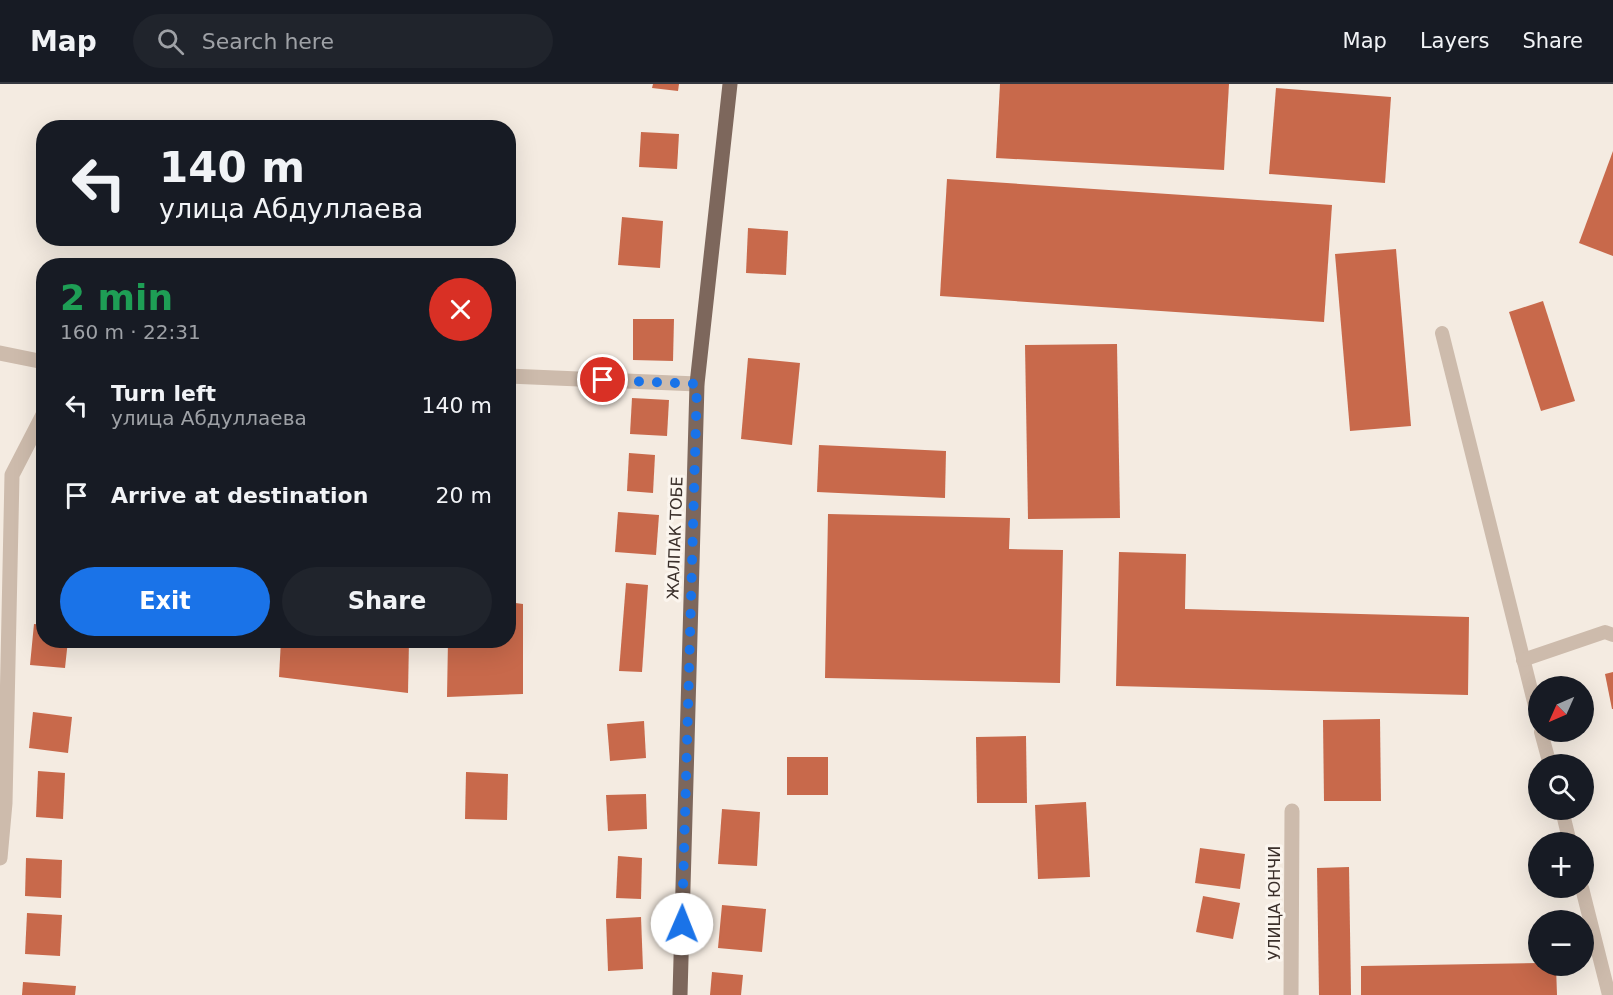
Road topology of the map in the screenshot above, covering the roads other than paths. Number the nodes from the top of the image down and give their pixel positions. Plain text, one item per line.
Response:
1 (730, 84) edge
2 (1442, 333) dead end
3 (0, 353) edge
4 (36, 360) edge
5 (516, 376) edge
6 (697, 384) junction
7 (36, 428) edge
8 (1613, 635) edge
9 (1523, 660) junction
10 (1528, 679) edge
11 (1292, 811) dead end
12 (0, 858) edge
13 (1585, 898) edge
14 (680, 995) edge
15 (1291, 995) edge
16 (1609, 995) edge

1 - 6 main road, ЖАЛПАК ТОБЕ
2 - 9 lane
3 - 4 street
5 - 6 street
6 - 14 main road, ЖАЛПАК ТОБЕ
7 - 12 street
8 - 9 lane
9 - 10 lane
11 - 15 street, УЛИЦА ЮНЧИ
13 - 16 lane

